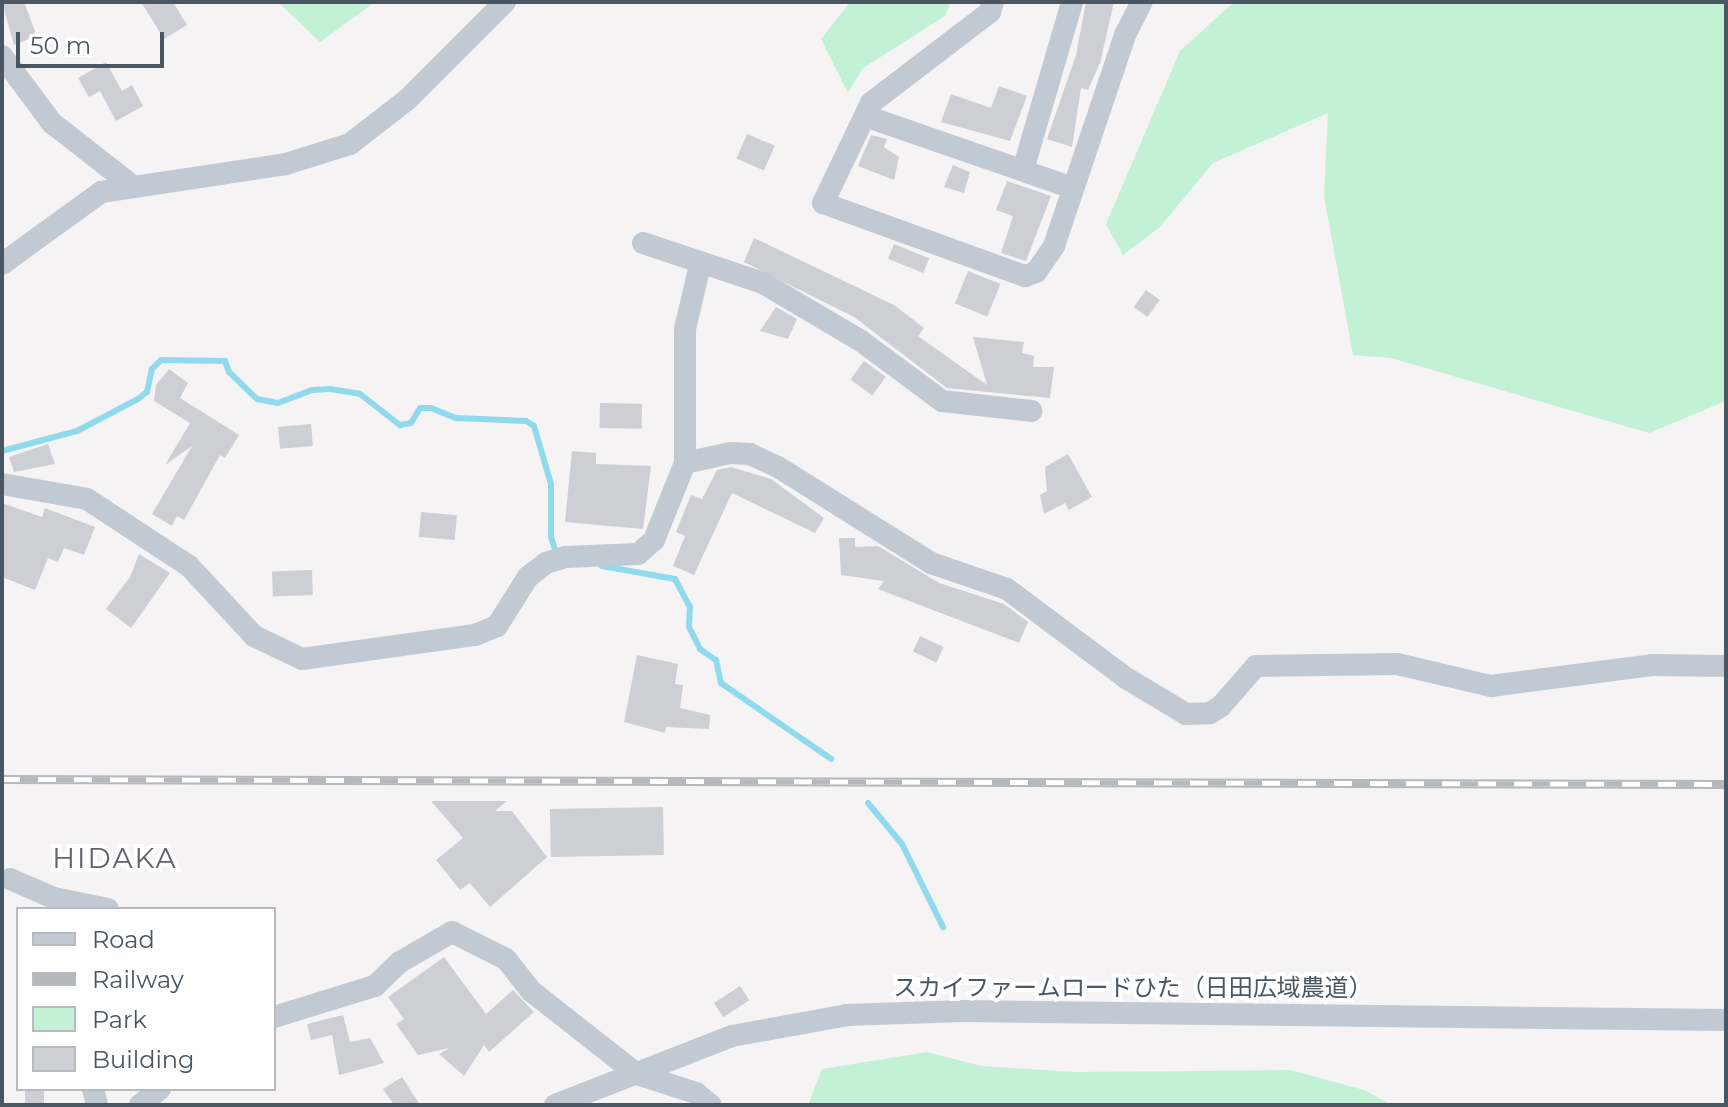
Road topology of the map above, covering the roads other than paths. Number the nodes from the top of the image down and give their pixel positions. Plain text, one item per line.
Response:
1 (505, 2) edge
2 (993, 2) edge
3 (1072, 2) edge
4 (1142, 2) edge
5 (2, 56) edge
6 (865, 116) junction
7 (1023, 170) junction
8 (130, 184) junction
9 (1073, 188) junction
10 (643, 243) dead end
11 (2, 264) edge
12 (700, 265) junction
13 (1031, 411) dead end
14 (685, 463) junction
15 (2, 484) edge
16 (1726, 666) edge
17 (10, 879) dead end
18 (98, 907) edge
19 (276, 1016) edge
20 (1726, 1020) edge
21 (637, 1074) junction
22 (158, 1091) edge
23 (140, 1105) edge
24 (555, 1105) edge
25 (711, 1105) edge

1 - 8 street
2 - 6 street
3 - 7 street
4 - 9 street
5 - 8 street
6 - 7 street
6 - 9 street
7 - 9 street
8 - 11 street
10 - 12 street
12 - 13 street
12 - 14 street
14 - 15 street
14 - 16 street
17 - 18 street
19 - 21 street
20 - 21 street, スカイファームロードひた（日田広域農道）
21 - 24 street, スカイファームロードひた（日田広域農道）
21 - 25 street
22 - 23 street

